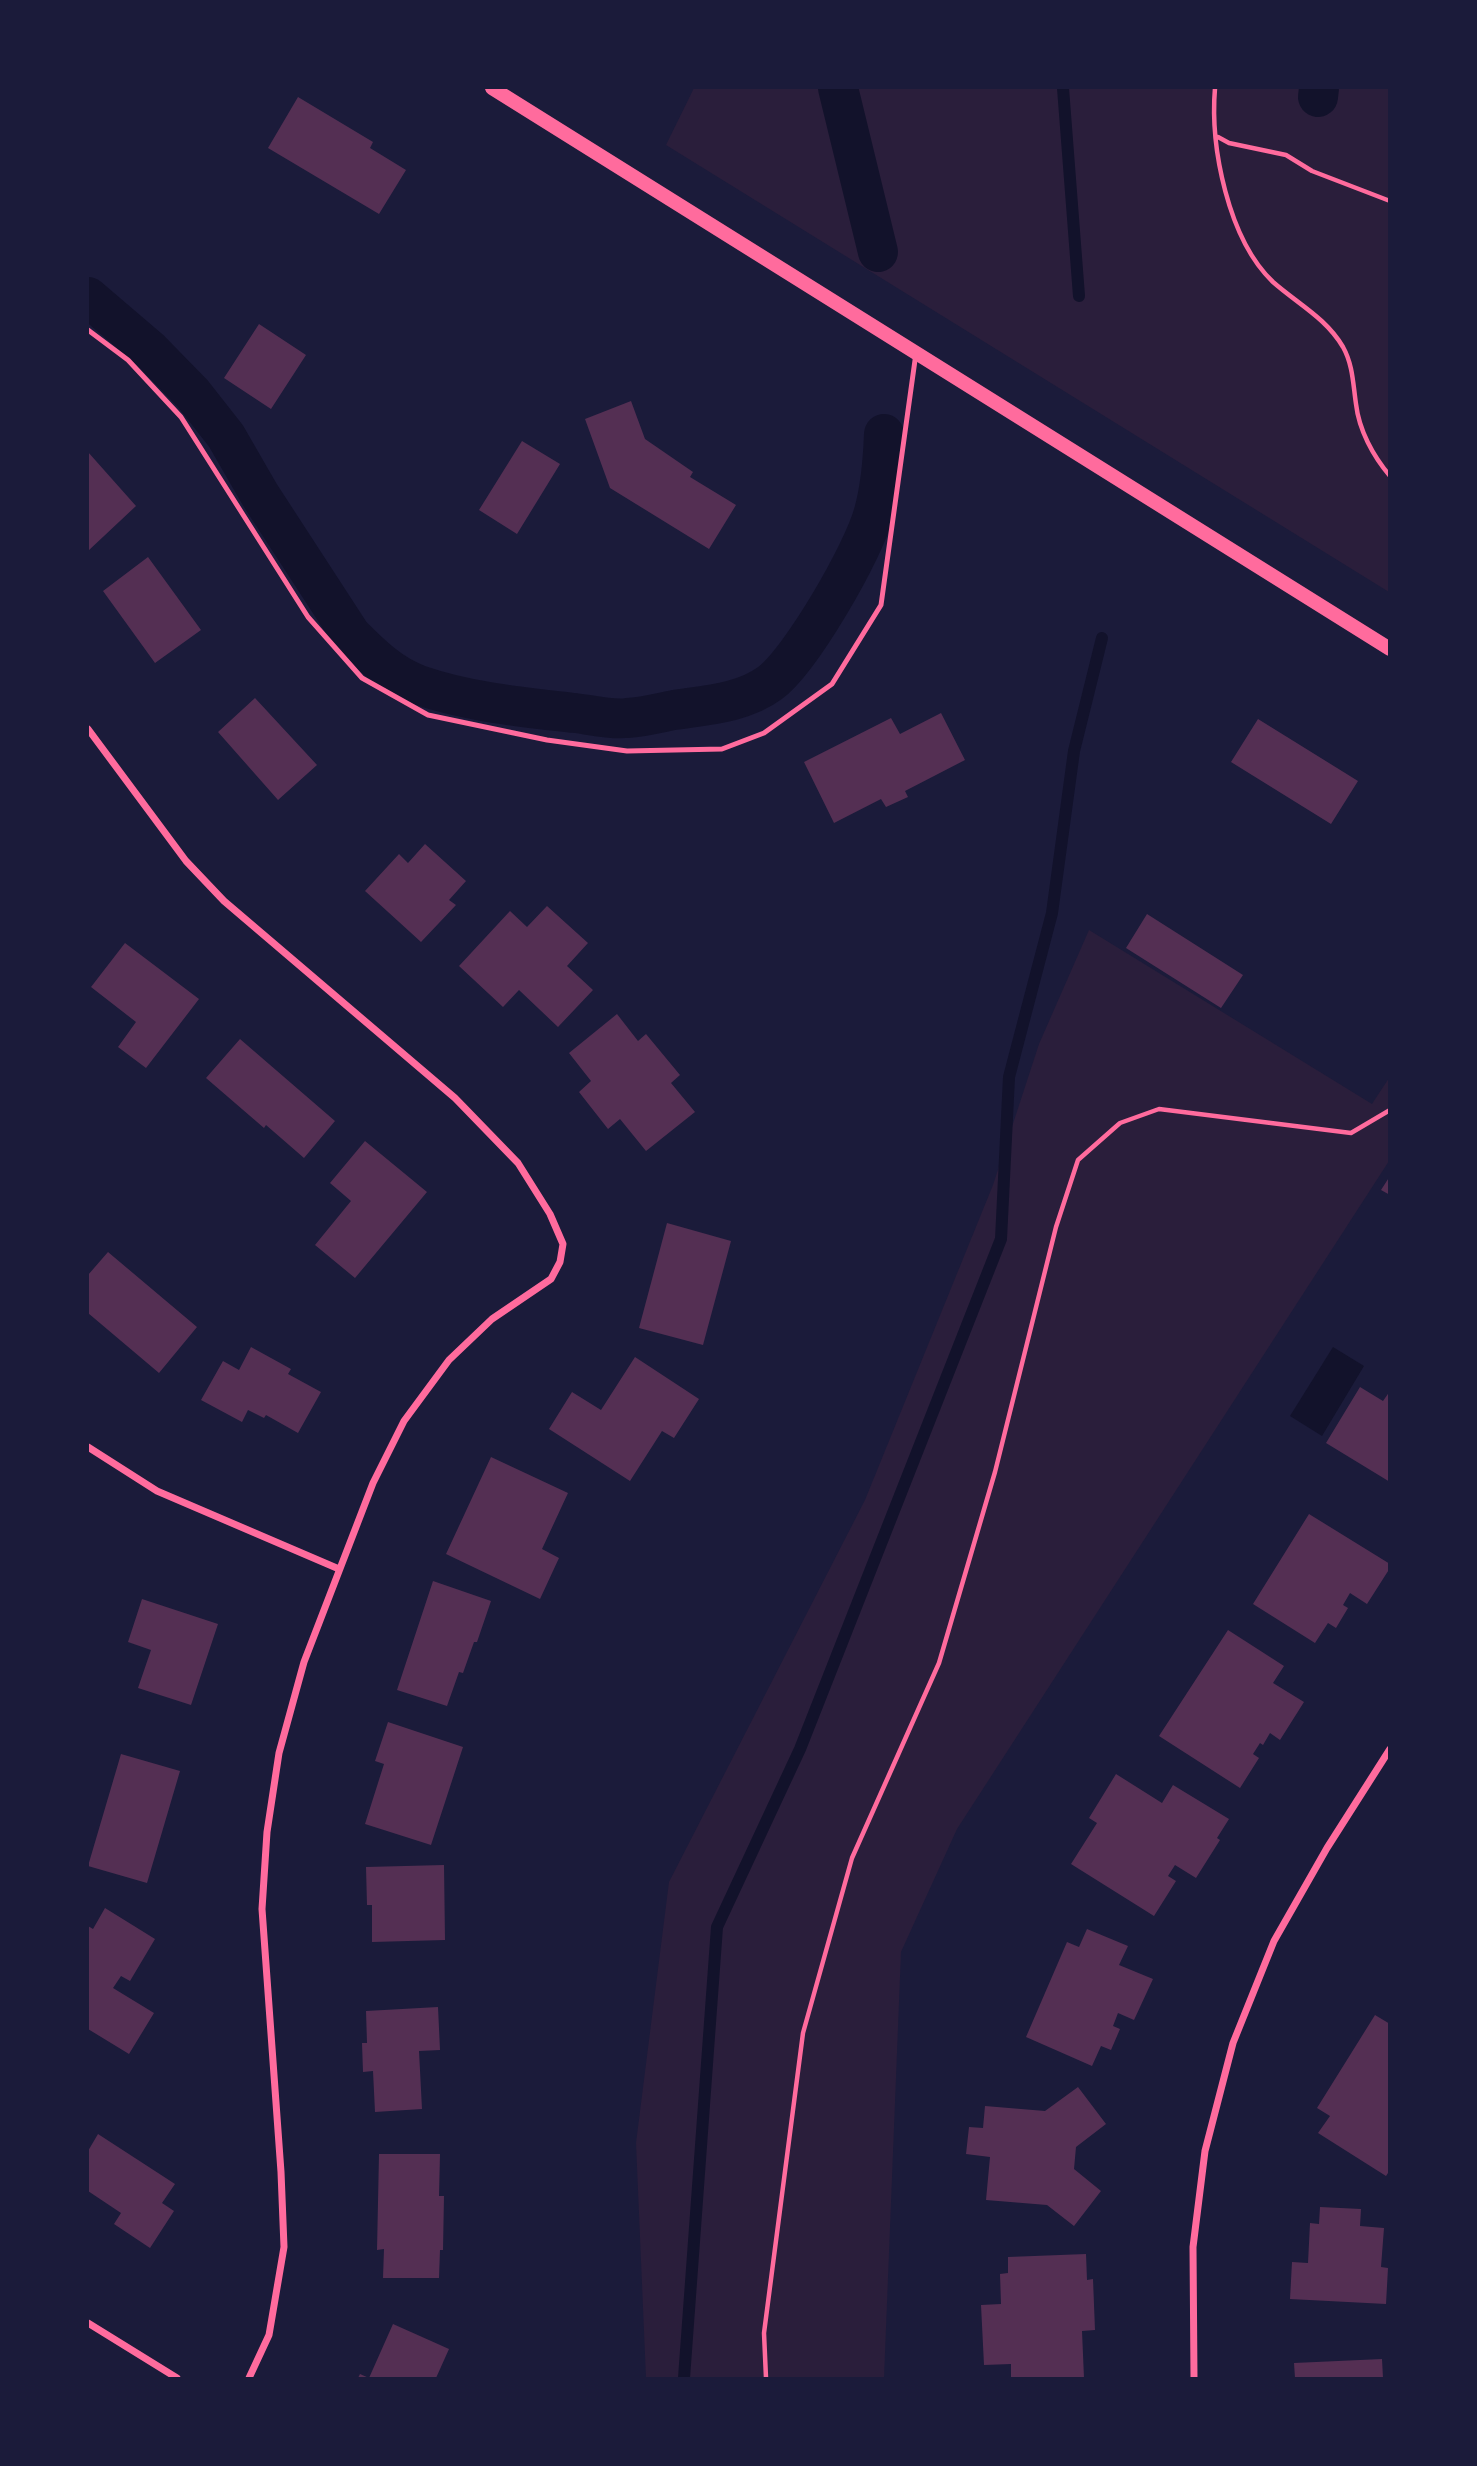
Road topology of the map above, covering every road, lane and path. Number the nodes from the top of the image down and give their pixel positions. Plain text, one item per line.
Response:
1 (492, 88) edge
2 (1215, 88) edge
3 (1217, 136) junction
4 (1390, 201) edge
5 (88, 330) edge
6 (916, 353) junction
7 (1390, 476) edge
8 (1390, 649) edge
9 (88, 729) edge
10 (1390, 1111) edge
11 (88, 1447) edge
12 (339, 1569) junction
13 (1390, 1749) edge
14 (88, 2323) edge
15 (177, 2378) edge
16 (249, 2378) edge
17 (765, 2378) edge
18 (1195, 2378) edge

1 - 6 main road
2 - 3 path
3 - 4 path
3 - 7 path
5 - 6 lane
6 - 8 main road
9 - 12 street
10 - 17 path
11 - 12 street
12 - 16 street
13 - 18 street
14 - 15 street

